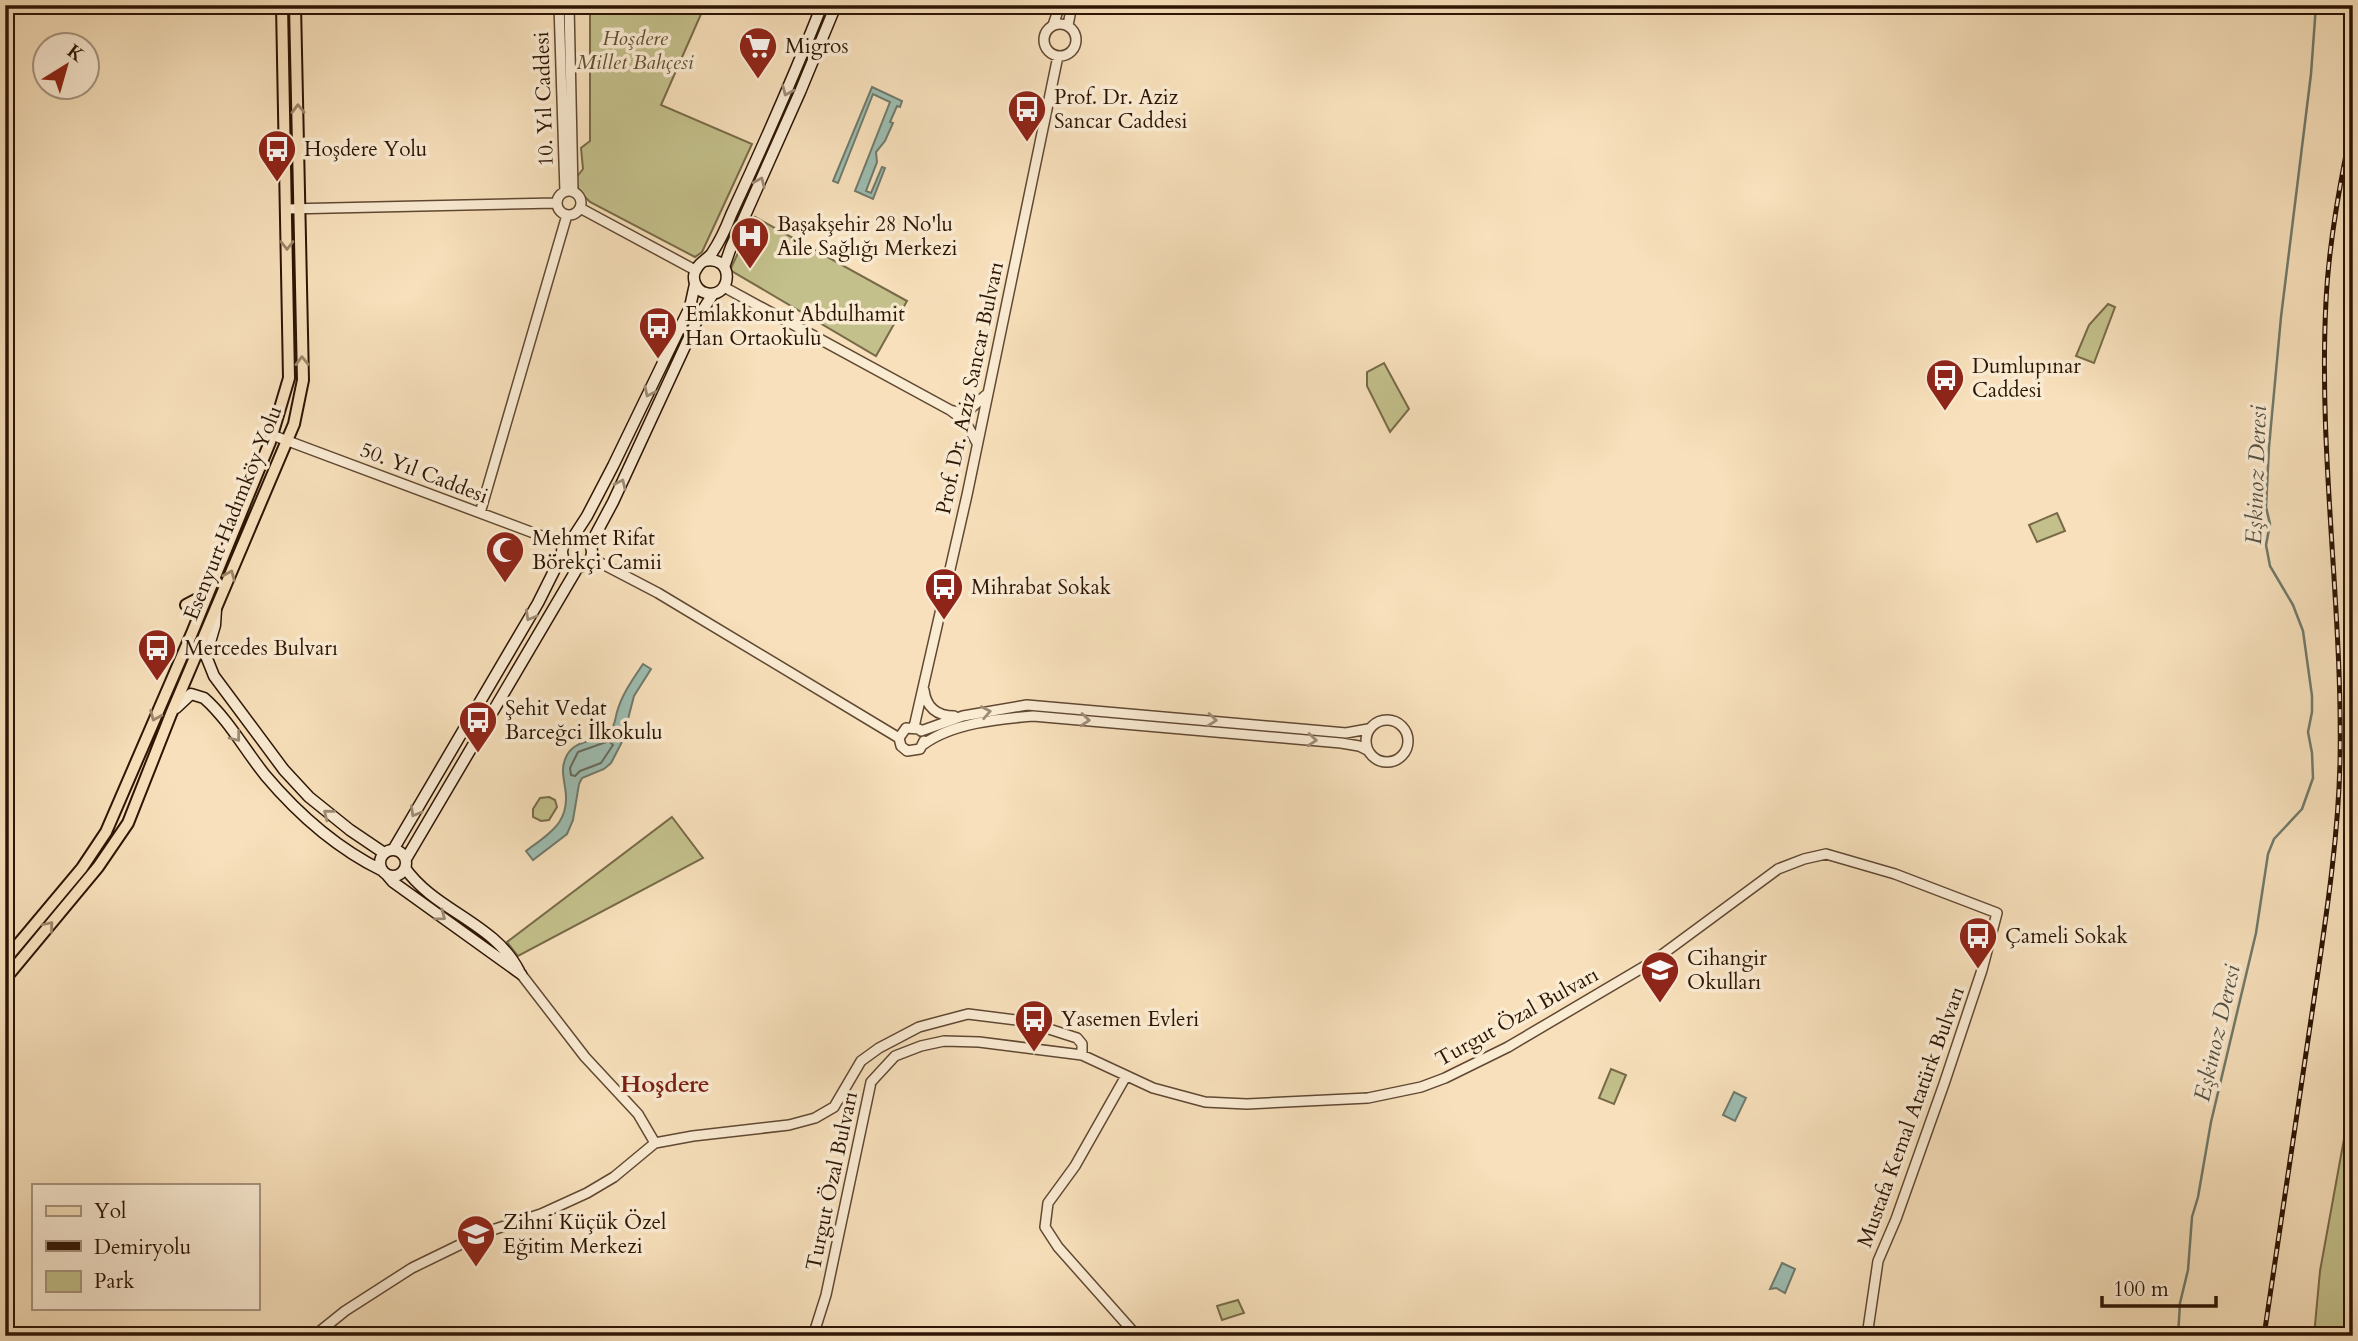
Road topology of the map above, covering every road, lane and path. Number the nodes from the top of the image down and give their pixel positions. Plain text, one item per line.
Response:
1 (282, 5) edge
2 (295, 5) edge
3 (559, 5) edge
4 (569, 5) edge
5 (822, 5) edge
6 (836, 5) edge
7 (1060, 5) edge
8 (1072, 5) edge
9 (1052, 25) junction
10 (1068, 25) junction
11 (1058, 56) junction
12 (569, 192) junction
13 (556, 203) junction
14 (580, 208) junction
15 (287, 209) junction
16 (300, 210) junction
17 (567, 215) junction
18 (704, 261) junction
19 (724, 267) junction
20 (695, 270) junction
21 (695, 284) junction
22 (724, 287) junction
23 (713, 294) junction
24 (987, 394) junction
25 (950, 410) junction
26 (272, 435) junction
27 (287, 440) junction
28 (977, 443) junction
29 (480, 513) junction
30 (573, 537) junction
31 (590, 545) junction
32 (562, 550) junction
33 (591, 558) junction
34 (578, 567) junction
35 (207, 594) junction
36 (186, 605) dead end
37 (216, 607) junction
38 (923, 686) junction
39 (171, 714) junction
40 (963, 716) junction
41 (917, 729) junction
42 (1368, 729) junction
43 (900, 738) junction
44 (924, 744) junction
45 (1367, 750) junction
46 (388, 851) junction
47 (405, 863) junction
48 (385, 873) junction
49 (1997, 913) joint
50 (5, 960) edge
51 (521, 974) junction
52 (5, 979) edge
53 (1082, 1055) junction
54 (1126, 1076) junction
55 (654, 1143) junction
56 (314, 1336) edge
57 (813, 1336) edge
58 (1137, 1336) edge
59 (1867, 1336) edge

1 - 15 main road, Esenyurt Hadımköy Yolu
16 -> 2 main road, Esenyurt Hadımköy Yolu
3 - 12 street, 10. Yıl Caddesi
4 - 12 street, 10. Yıl Caddesi
5 -> 18 main road
19 -> 6 main road
7 - 9 street
8 - 10 street, Prof. Dr. Aziz Sancar Bulvarı
9 - 10 street
9 - 11 street
10 - 11 street, Prof. Dr. Aziz Sancar Bulvarı
11 - 24 street, Prof. Dr. Aziz Sancar Bulvarı
12 - 13 street
12 - 14 street
13 - 16 street
13 - 17 street
14 - 17 street
14 - 20 street
15 - 16 street
15 -> 26 main road, Esenyurt Hadımköy Yolu
27 -> 16 main road, Esenyurt Hadımköy Yolu
17 - 29 street
18 - 19 main road
18 - 20 main road
19 - 22 main road
20 - 21 main road
21 - 23 main road
21 -> 30 main road
22 - 23 main road
22 - 25 street
31 -> 23 main road
24 - 25 street
24 - 28 street, Prof. Dr. Aziz Sancar Bulvarı
25 - 28 street
26 - 27 street, 50. Yıl Caddesi
26 - 35 main road, Esenyurt Hadımköy Yolu
27 - 29 street, 50. Yıl Caddesi
37 -> 27 main road, Esenyurt Hadımköy Yolu
28 - 38 street, Prof. Dr. Aziz Sancar Bulvarı
29 - 32 street, 50. Yıl Caddesi
30 - 31 main road
30 - 32 main road
31 - 33 main road
32 - 34 main road
32 -> 46 main road
33 - 34 main road
33 - 43 street
34 - 47 main road
35 - 36 main road
35 -> 50 main road, Esenyurt Hadımköy Yolu
37 - 39 main road, Esenyurt Hadımköy Yolu
46 -> 37 main road
38 - 40 street
38 - 41 street, Prof. Dr. Aziz Sancar Bulvarı
39 -> 48 main road
52 -> 39 main road, Esenyurt Hadımköy Yolu
40 - 41 street
40 -> 42 street
41 - 43 street
41 - 44 street
42 - 45 street
42 - 45 street
43 - 44 street
44 -> 45 street
46 - 47 main road
46 - 48 main road
47 - 48 main road
47 - 51 main road
48 -> 51 main road
49 - 54 street, Turgut Özal Bulvarı
49 - 59 street, Mustafa Kemal Atatürk Bulvarı
51 - 55 street
53 - 54 street, Turgut Özal Bulvarı
53 - 55 street
53 - 57 street, Turgut Özal Bulvarı
54 - 58 street
55 - 56 street

